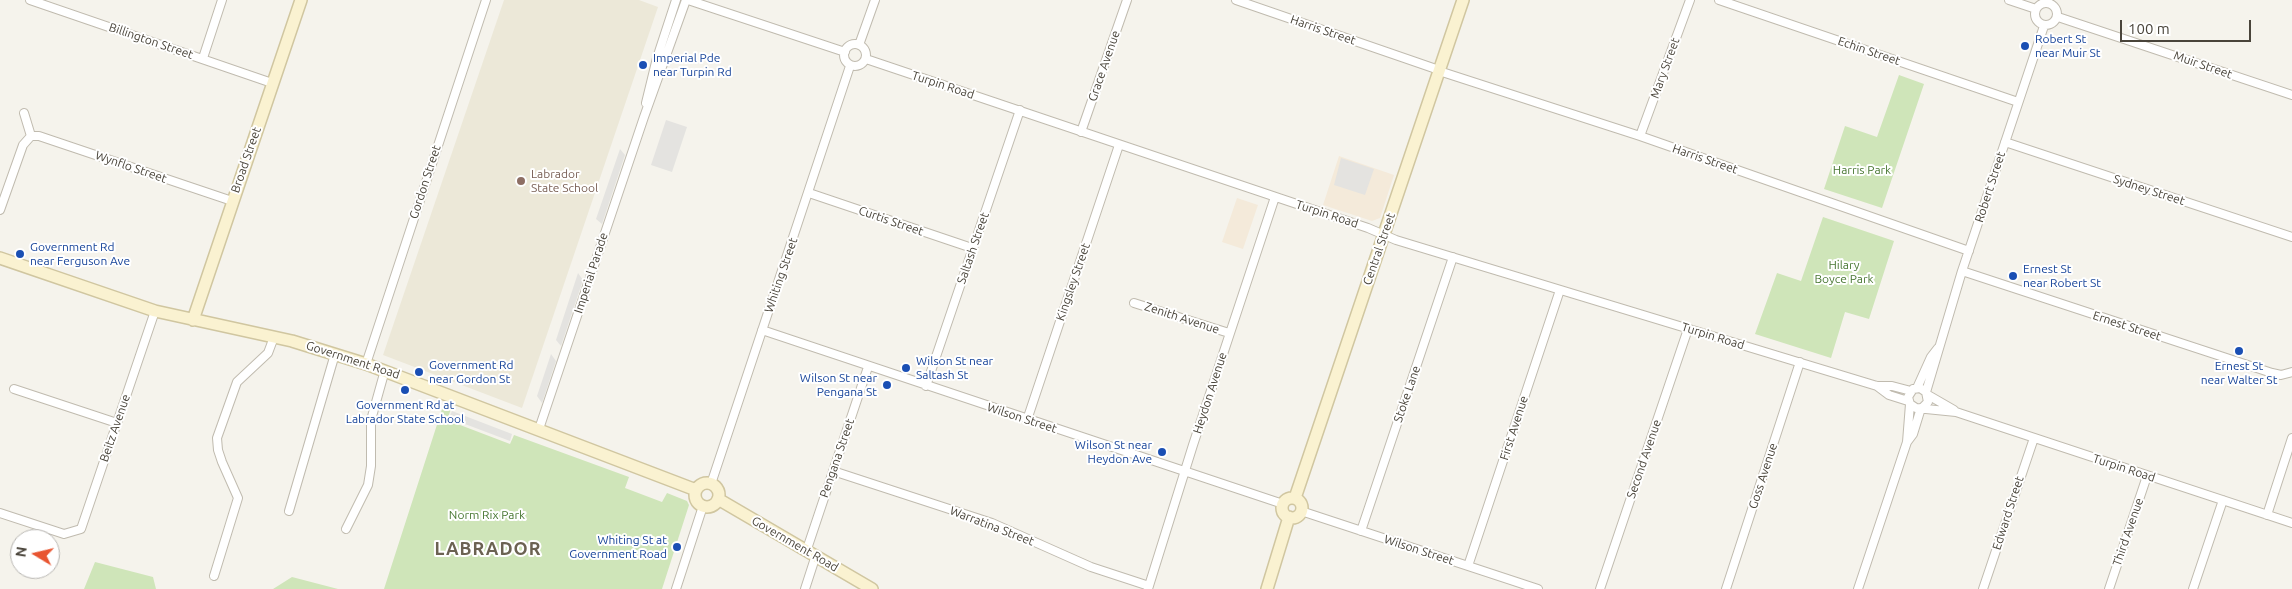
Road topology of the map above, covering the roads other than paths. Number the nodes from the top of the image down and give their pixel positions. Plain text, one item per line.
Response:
1 (30, 0) edge
2 (222, 0) edge
3 (301, 0) edge
4 (486, 0) edge
5 (676, 0) edge
6 (687, 0) edge
7 (875, 0) edge
8 (1126, 0) edge
9 (1236, 0) edge
10 (1463, 0) edge
11 (1690, 0) edge
12 (1719, 0) edge
13 (2009, 0) edge
14 (2052, 2) edge
15 (2036, 10) junction
16 (2058, 17) junction
17 (2044, 26) junction
18 (859, 45) junction
19 (845, 52) junction
20 (203, 58) junction
21 (866, 59) junction
22 (850, 66) junction
23 (1439, 71) junction
24 (272, 83) junction
25 (2292, 95) edge
26 (2018, 102) junction
27 (1020, 110) junction
28 (24, 113) dead end
29 (644, 117) junction
30 (1081, 132) junction
31 (31, 136) junction
32 (1640, 136) junction
33 (2005, 142) junction
34 (1119, 145) junction
35 (809, 193) junction
36 (1275, 197) junction
37 (232, 201) junction
38 (0, 210) edge
39 (1384, 235) junction
40 (2292, 237) edge
41 (972, 248) junction
42 (1969, 251) junction
43 (1454, 257) junction
44 (0, 258) edge
45 (1962, 271) junction
46 (1560, 290) junction
47 (1134, 303) dead end
48 (155, 311) junction
49 (193, 320) junction
50 (1688, 329) junction
51 (762, 330) junction
52 (1229, 333) junction
53 (274, 337) junction
54 (1938, 348) junction
55 (335, 354) junction
56 (1800, 362) junction
57 (366, 364) junction
58 (868, 367) junction
59 (385, 370) junction
60 (2292, 372) edge
61 (926, 386) junction
62 (1877, 386) junction
63 (14, 388) dead end
64 (1914, 389) junction
65 (1927, 393) junction
66 (1909, 402) junction
67 (1922, 408) junction
68 (1956, 412) junction
69 (1027, 420) junction
70 (117, 423) junction
71 (539, 429) junction
72 (2034, 438) junction
73 (2292, 438) edge
74 (1907, 442) junction
75 (833, 471) junction
76 (1185, 472) junction
77 (2147, 476) junction
78 (711, 484) junction
79 (696, 490) junction
80 (1295, 498) junction
81 (718, 499) junction
82 (2223, 500) junction
83 (1282, 504) junction
84 (703, 506) junction
85 (289, 511) dead end
86 (1301, 511) junction
87 (0, 513) edge
88 (2267, 514) junction
89 (1289, 517) junction
90 (2292, 522) edge
91 (346, 529) dead end
92 (1361, 531) junction
93 (811, 552) junction
94 (1468, 566) junction
95 (214, 576) dead end
96 (1148, 588) edge
97 (676, 589) edge
98 (805, 589) edge
99 (872, 589) edge
100 (1267, 589) edge
101 (1538, 589) edge
102 (1600, 589) edge
103 (1726, 589) edge
104 (1858, 589) edge
105 (1983, 589) edge
106 (2108, 589) edge
107 (2193, 589) edge

1 - 20 street, Billington Street
2 - 20 street
3 - 24 main road, Broad Street
4 - 57 street, Gordon Street
5 - 29 street, Imperial Parade
6 - 19 street
6 - 29 street, Imperial Parade
7 - 18 street
8 - 30 street, Grace Avenue
9 - 23 street, Harris Street
10 - 23 main road, Central Street
11 - 32 street, Mary Street
12 - 26 street, Echin Street
13 - 15 street
14 - 15 street
14 - 16 street
15 - 17 street
16 - 17 street
16 - 25 street, Muir Street
17 - 26 street, Robert Street
18 - 19 street
18 - 21 street
19 - 22 street
20 - 24 street, Billington Street
21 - 22 street
21 - 27 street, Turpin Road
22 - 35 street, Whiting Street
23 - 32 street, Harris Street
23 - 39 main road, Central Street
24 - 37 main road, Broad Street
26 - 33 street, Robert Street
27 - 30 street, Turpin Road
27 - 41 street, Saltash Street
28 - 31 street
29 - 71 street, Imperial Parade
30 - 34 street, Turpin Road
31 - 37 street, Wynflo Street
31 - 38 street
32 - 42 street, Harris Street
33 - 40 street, Sydney Street
33 - 42 street, Robert Street
34 - 36 street, Turpin Road
34 - 69 street, Kingsley Street
35 - 41 street, Curtis Street
35 - 51 street, Whiting Street
36 - 39 street, Turpin Road
36 - 52 street, Heydon Avenue
37 - 49 main road, Broad Street
39 - 43 street, Turpin Road
39 - 80 main road, Central Street
41 - 61 street, Saltash Street
42 - 45 street, Robert Street
43 - 46 street, Turpin Road
43 - 92 street, Stoke Lane
44 - 48 main road, Government Road
45 - 54 street, Robert Street
45 - 60 street, Ernest Street
46 - 50 street, Turpin Road
46 - 94 street, First Avenue
47 - 52 street, Zenith Avenue
48 - 49 main road, Government Road
48 - 70 street, Beitz Avenue
49 - 53 main road, Government Road
50 - 56 street, Turpin Road
50 - 102 street, Second Avenue
51 - 58 street, Wilson Street
51 - 78 street, Whiting Street
52 - 76 street, Heydon Avenue
53 - 55 main road, Government Road
53 - 95 street
54 - 64 street, Robert Street
54 - 65 street, Robert Street
55 - 57 main road, Government Road
55 - 85 street
56 - 62 street, Turpin Road
56 - 103 street, Goss Avenue
57 - 59 main road, Government Road
58 - 61 street, Wilson Street
58 - 75 street, Pengana Street
59 - 71 main road, Government Road
59 - 91 street
61 - 69 street, Wilson Street
62 - 64 street, Turpin Road
62 - 66 street, Turpin Road
63 - 70 street
64 - 65 street, Turpin Road
64 - 66 street, Robert Street
65 - 67 street, Robert Street
65 - 68 street, Turpin Road
66 - 67 street, Turpin Road
66 - 74 street
67 - 68 street, Turpin Road
67 - 74 street
68 - 72 street, Turpin Road
69 - 76 street, Wilson Street
70 - 87 street, Beitz Avenue
71 - 79 main road, Government Road
72 - 77 street, Turpin Road
72 - 105 street, Edward Street
73 - 88 street
74 - 104 street
75 - 93 street, Pengana Street
75 - 96 street, Warratina Street
76 - 83 street, Wilson Street
76 - 96 street, Heydon Avenue
77 - 82 street, Turpin Road
77 - 106 street, Third Avenue
78 - 79 main road
78 - 81 main road
79 - 84 main road
80 - 83 main road
80 - 86 main road
81 - 84 main road
81 - 93 main road, Government Road
82 - 88 street, Turpin Road
82 - 107 street
83 - 89 main road
84 - 97 street
86 - 89 main road
86 - 92 street, Wilson Street
88 - 90 street, Turpin Road
89 - 100 main road
92 - 94 street, Wilson Street
93 - 98 street, Pengana Street
93 - 99 main road, Government Road
94 - 101 street, Wilson Street

